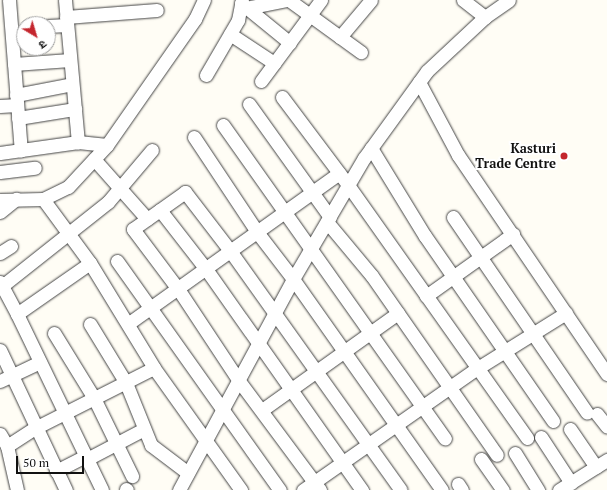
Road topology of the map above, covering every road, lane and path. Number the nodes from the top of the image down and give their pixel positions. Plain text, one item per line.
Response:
1 (9, 0) edge
2 (65, 0) edge
3 (204, 0) edge
4 (288, 0) edge
5 (322, 0) edge
6 (372, 0) edge
7 (509, 0) edge
8 (468, 1) edge
9 (243, 4) edge
10 (157, 10) dead end
11 (310, 15) junction
12 (485, 17) junction
13 (66, 21) junction
14 (56, 24) edge
15 (12, 27) edge
16 (230, 34) junction
17 (340, 37) junction
18 (290, 43) junction
19 (361, 52) dead end
20 (70, 60) junction
21 (274, 63) junction
22 (14, 64) junction
23 (206, 74) dead end
24 (260, 81) dead end
25 (419, 82) junction
26 (72, 84) junction
27 (282, 97) dead end
28 (249, 104) dead end
29 (0, 106) edge
30 (17, 106) junction
31 (75, 109) junction
32 (223, 125) dead end
33 (194, 137) dead end
34 (78, 142) junction
35 (107, 145) junction
36 (371, 148) junction
37 (152, 150) dead end
38 (21, 151) junction
39 (0, 153) edge
40 (94, 159) junction
41 (35, 168) dead end
42 (0, 172) edge
43 (339, 173) junction
44 (348, 185) junction
45 (121, 188) junction
46 (311, 192) junction
47 (16, 199) junction
48 (43, 199) junction
49 (0, 200) edge
50 (160, 210) junction
51 (0, 212) edge
52 (284, 212) junction
53 (453, 217) dead end
54 (147, 219) junction
55 (329, 220) junction
56 (257, 232) junction
57 (70, 234) junction
58 (513, 234) junction
59 (11, 246) dead end
60 (312, 249) junction
61 (231, 252) junction
62 (0, 253) edge
63 (480, 257) junction
64 (117, 261) dead end
65 (90, 263) junction
66 (206, 269) junction
67 (454, 276) junction
68 (294, 279) junction
69 (2, 289) edge
70 (178, 289) junction
71 (426, 296) junction
72 (150, 309) junction
73 (398, 312) junction
74 (566, 312) junction
75 (17, 314) junction
76 (274, 315) junction
77 (129, 323) junction
78 (90, 324) dead end
79 (370, 332) junction
80 (54, 333) dead end
81 (533, 333) junction
82 (259, 344) junction
83 (0, 350) edge
84 (343, 350) junction
85 (506, 352) junction
86 (40, 362) junction
87 (154, 368) junction
88 (476, 369) junction
89 (314, 370) junction
90 (607, 374) edge
91 (5, 378) edge
92 (239, 381) junction
93 (126, 383) junction
94 (451, 388) junction
95 (291, 389) junction
96 (94, 398) junction
97 (422, 408) junction
98 (262, 410) junction
99 (222, 411) junction
100 (64, 414) junction
101 (553, 421) dead end
102 (394, 425) junction
103 (607, 427) edge
104 (35, 428) junction
105 (144, 429) junction
106 (570, 429) dead end
107 (541, 437) dead end
108 (445, 438) dead end
109 (527, 438) dead end
110 (3, 441) edge
111 (205, 441) junction
112 (116, 444) junction
113 (369, 444) junction
114 (515, 453) dead end
115 (497, 455) dead end
116 (86, 458) junction
117 (482, 460) dead end
118 (607, 460) edge
119 (343, 462) junction
120 (596, 467) junction
121 (56, 471) junction
122 (188, 473) junction
123 (132, 476) dead end
124 (571, 483) junction
125 (317, 486) edge
126 (17, 490) edge
127 (66, 490) edge
128 (102, 490) edge
129 (179, 490) edge
130 (241, 490) edge
131 (280, 490) edge
132 (303, 490) edge
133 (362, 490) edge
134 (401, 490) edge
135 (442, 490) edge
136 (503, 490) edge
137 (538, 490) edge
138 (559, 490) edge

1 - 15 street
2 - 13 street
3 - 35 street
4 - 9 street
4 - 11 street
5 - 11 street
6 - 17 street
7 - 12 street
8 - 12 street
9 - 16 street
9 - 18 street
10 - 13 street
11 - 17 street
11 - 18 street
12 - 25 street
13 - 14 street
13 - 20 street
15 - 22 street
16 - 21 street
16 - 23 street
17 - 19 street
18 - 21 street
20 - 22 street
20 - 26 street
21 - 24 street
22 - 30 street
25 - 36 street
25 - 58 street
26 - 30 street
26 - 31 street
27 - 43 street
28 - 46 street
29 - 30 street
30 - 31 street
30 - 38 street
31 - 34 street
32 - 52 street
33 - 56 street
34 - 35 street
34 - 38 street
35 - 40 street
36 - 44 street
36 - 67 street
37 - 45 street
38 - 39 street
40 - 45 street
40 - 48 street
41 - 42 street
43 - 44 street
43 - 46 street
44 - 55 street
44 - 71 street
45 - 54 street
45 - 57 street
46 - 52 street
46 - 55 street
47 - 48 street
47 - 49 street
47 - 51 street
48 - 57 street
50 - 54 street
50 - 61 street
50 - 66 street
52 - 56 street
52 - 60 street
53 - 63 street
54 - 70 street
55 - 60 street
55 - 73 street
56 - 61 street
56 - 68 street
57 - 65 street
57 - 69 street
58 - 63 street
58 - 74 street
59 - 62 street
60 - 68 street
60 - 79 street
61 - 66 street
61 - 76 street
63 - 67 street
63 - 81 street
64 - 72 street
65 - 75 street
65 - 77 street
66 - 70 street
66 - 82 street
67 - 71 street
67 - 85 street
68 - 76 street
68 - 84 street
69 - 75 street
70 - 72 street
70 - 92 street
71 - 88 street
72 - 77 street
72 - 99 street
73 - 79 street
73 - 94 street
74 - 81 street
74 - 90 street
75 - 86 street
76 - 82 street
76 - 89 street
77 - 87 street
78 - 93 street
79 - 84 street
79 - 97 street
80 - 96 street
81 - 85 street
81 - 103 street
82 - 92 street
82 - 95 street
83 - 91 street
84 - 89 street
84 - 102 street
85 - 88 street
85 - 101 street
86 - 91 street
86 - 100 street
87 - 93 street
87 - 111 street
88 - 94 street
88 - 109 street
89 - 95 street
89 - 113 street
91 - 104 street
92 - 98 street
92 - 99 street
93 - 96 street
93 - 105 street
94 - 97 street
94 - 115 street
95 - 98 street
95 - 119 street
96 - 100 street
96 - 112 street
97 - 102 street
97 - 108 street
98 - 125 street
99 - 111 street
99 - 131 street
100 - 104 street
100 - 116 street
102 - 113 street
102 - 135 street
104 - 110 street
104 - 121 street
105 - 112 street
105 - 122 street
106 - 120 street
107 - 124 street
110 - 126 street
111 - 122 street
111 - 130 street
112 - 116 street
112 - 123 street
113 - 119 street
113 - 134 street
114 - 137 street
116 - 121 street
116 - 128 street
117 - 136 street
118 - 120 street
119 - 125 street
119 - 133 street
120 - 124 street
121 - 127 street
122 - 129 street
124 - 138 street
125 - 132 street

